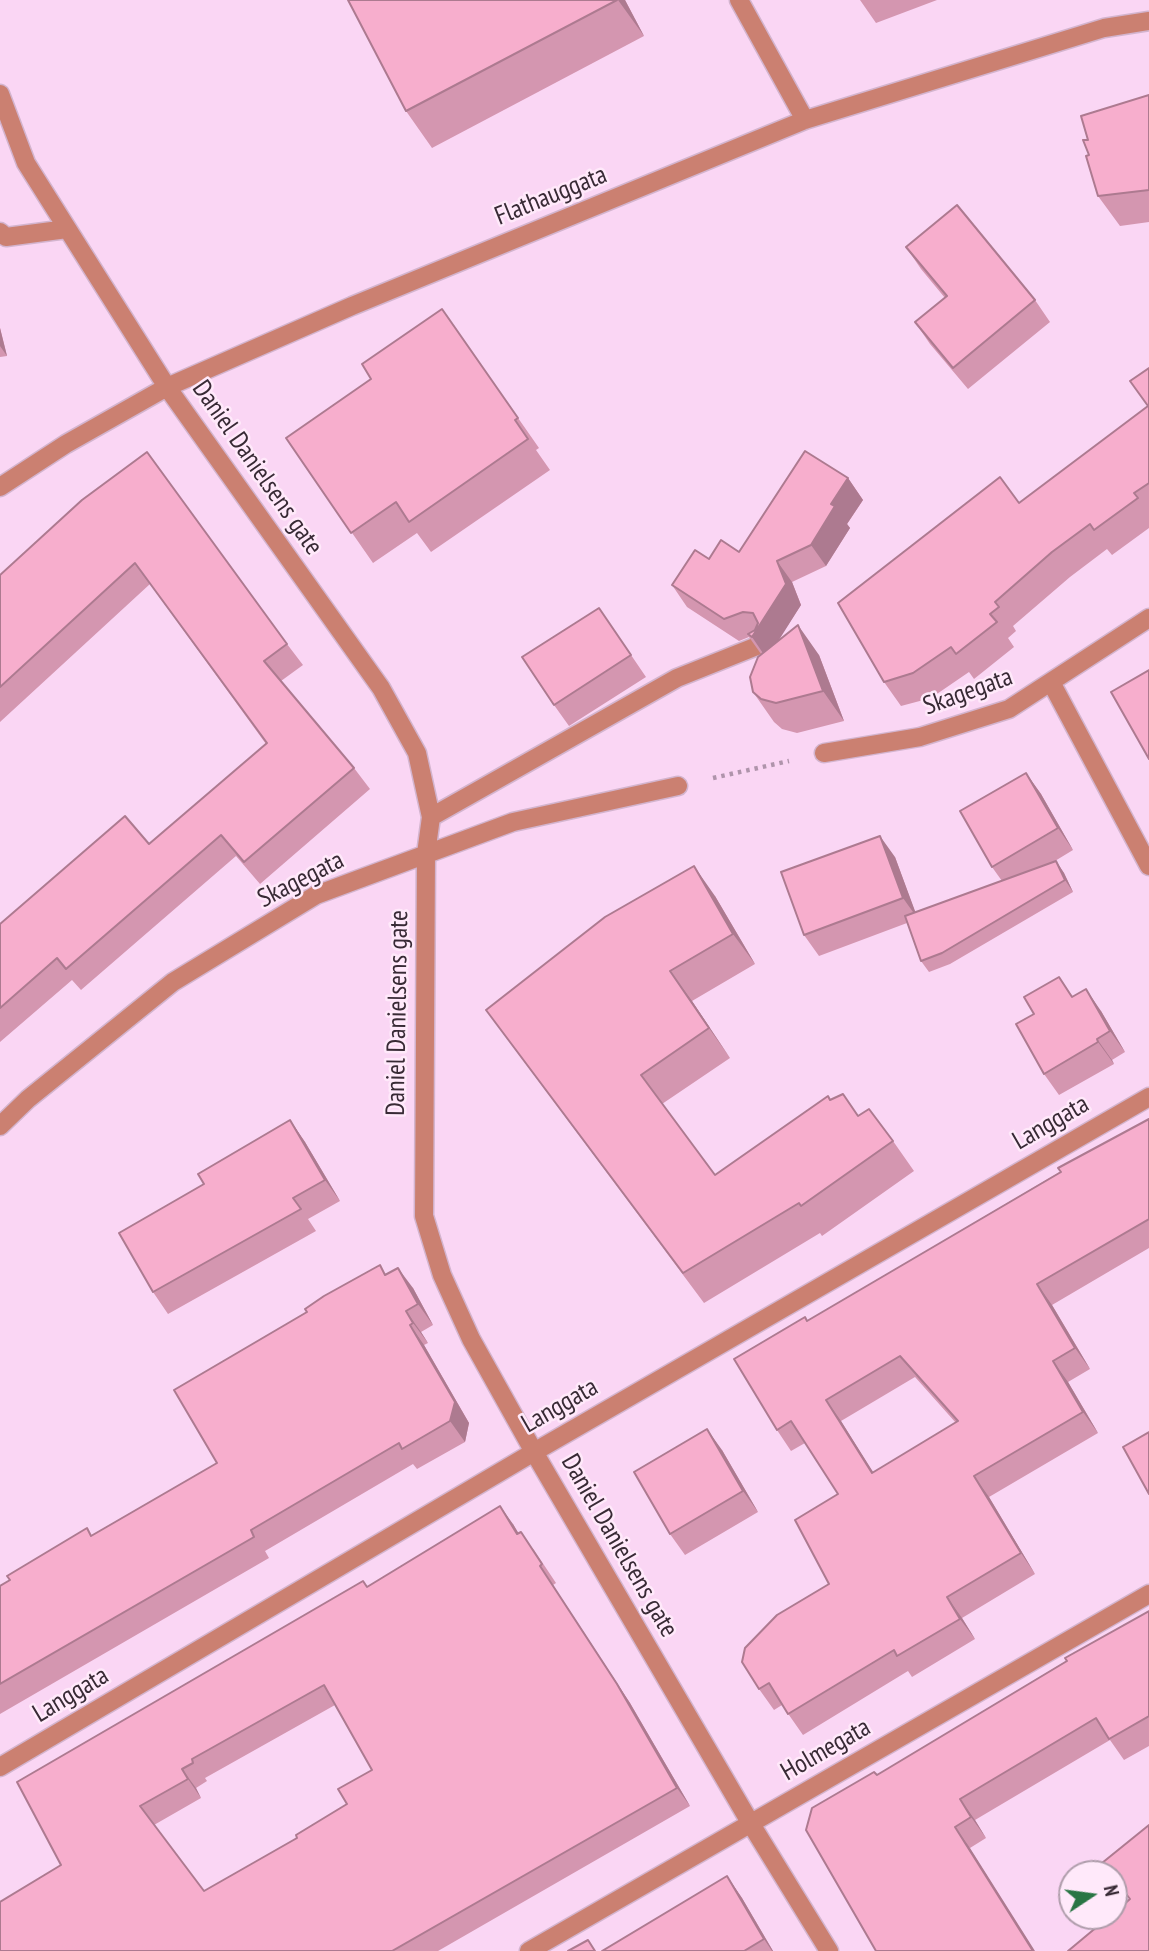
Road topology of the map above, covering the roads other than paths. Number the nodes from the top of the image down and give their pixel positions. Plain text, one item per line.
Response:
1 (739, 0) edge
2 (1149, 21) edge
3 (0, 94) edge
4 (805, 120) junction
5 (67, 229) junction
6 (0, 232) edge
7 (167, 387) junction
8 (0, 487) edge
9 (1149, 618) edge
10 (762, 643) edge
11 (1052, 684) junction
12 (824, 753) road end
13 (678, 786) road end
14 (431, 817) junction
15 (426, 854) junction
16 (1149, 866) edge
17 (1149, 1097) edge
18 (0, 1126) edge
19 (534, 1452) junction
20 (1149, 1594) edge
21 (0, 1767) edge
22 (751, 1824) junction
23 (529, 1951) edge
24 (829, 1951) edge

1 - 4 street
2 - 4 street, Flathauggata
3 - 5 street, Daniel Danielsens gate
4 - 7 street, Flathauggata
5 - 6 street
5 - 7 street, Daniel Danielsens gate
7 - 8 street, Flathauggata
7 - 14 street, Daniel Danielsens gate
9 - 11 street, Skagegata
10 - 14 street
11 - 12 street, Skagegata
11 - 16 street
13 - 15 street, Skagegata
14 - 15 street, Daniel Danielsens gate
15 - 18 street, Skagegata
15 - 19 street, Daniel Danielsens gate
17 - 19 street, Langgata
19 - 21 street, Langgata
19 - 22 street, Daniel Danielsens gate
20 - 22 street, Holmegata
22 - 23 street, Holmegata
22 - 24 street, Daniel Danielsens gate

